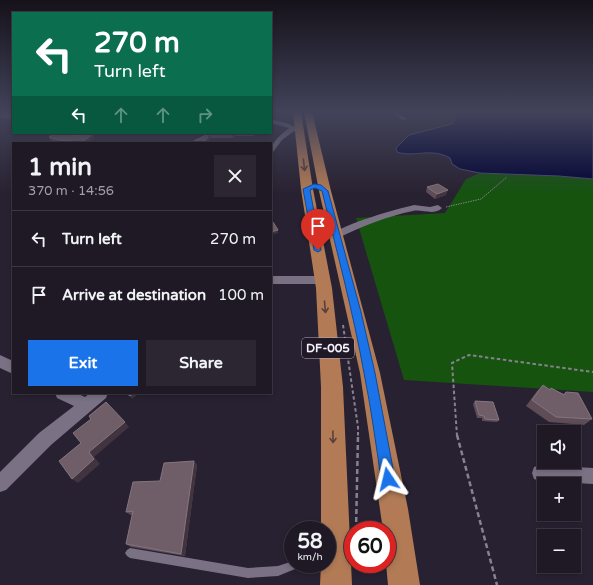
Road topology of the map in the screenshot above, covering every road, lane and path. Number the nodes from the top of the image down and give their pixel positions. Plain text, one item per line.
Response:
1 (280, 139) edge
2 (301, 139) edge
3 (311, 139) edge
4 (272, 150) edge
5 (507, 177) dead end
6 (316, 190) junction
7 (438, 208) joint
8 (337, 235) junction
9 (272, 280) edge
10 (323, 280) junction
11 (0, 361) edge
12 (12, 367) edge
13 (593, 372) edge
14 (64, 394) edge
15 (100, 394) edge
16 (86, 405) junction
17 (540, 473) dead end
18 (593, 476) edge
19 (0, 484) edge
20 (331, 521) edge
21 (130, 553) dead end
22 (284, 569) edge
23 (334, 573) edge
24 (336, 585) edge
25 (404, 585) edge
26 (497, 585) edge

1 - 4 street
2 -> 6 main road, DF-005
3 - 6 main road, DF-005
5 - 7 path
6 - 8 main road, DF-005
6 - 10 main road, DF-005
7 - 8 street
8 - 25 main road, DF-005
9 - 10 street
10 -> 20 main road, DF-005
11 - 12 street
13 - 26 path
14 - 16 street
15 - 16 street
16 - 19 street
17 - 18 street
21 - 22 lane
23 - 24 main road, DF-005

